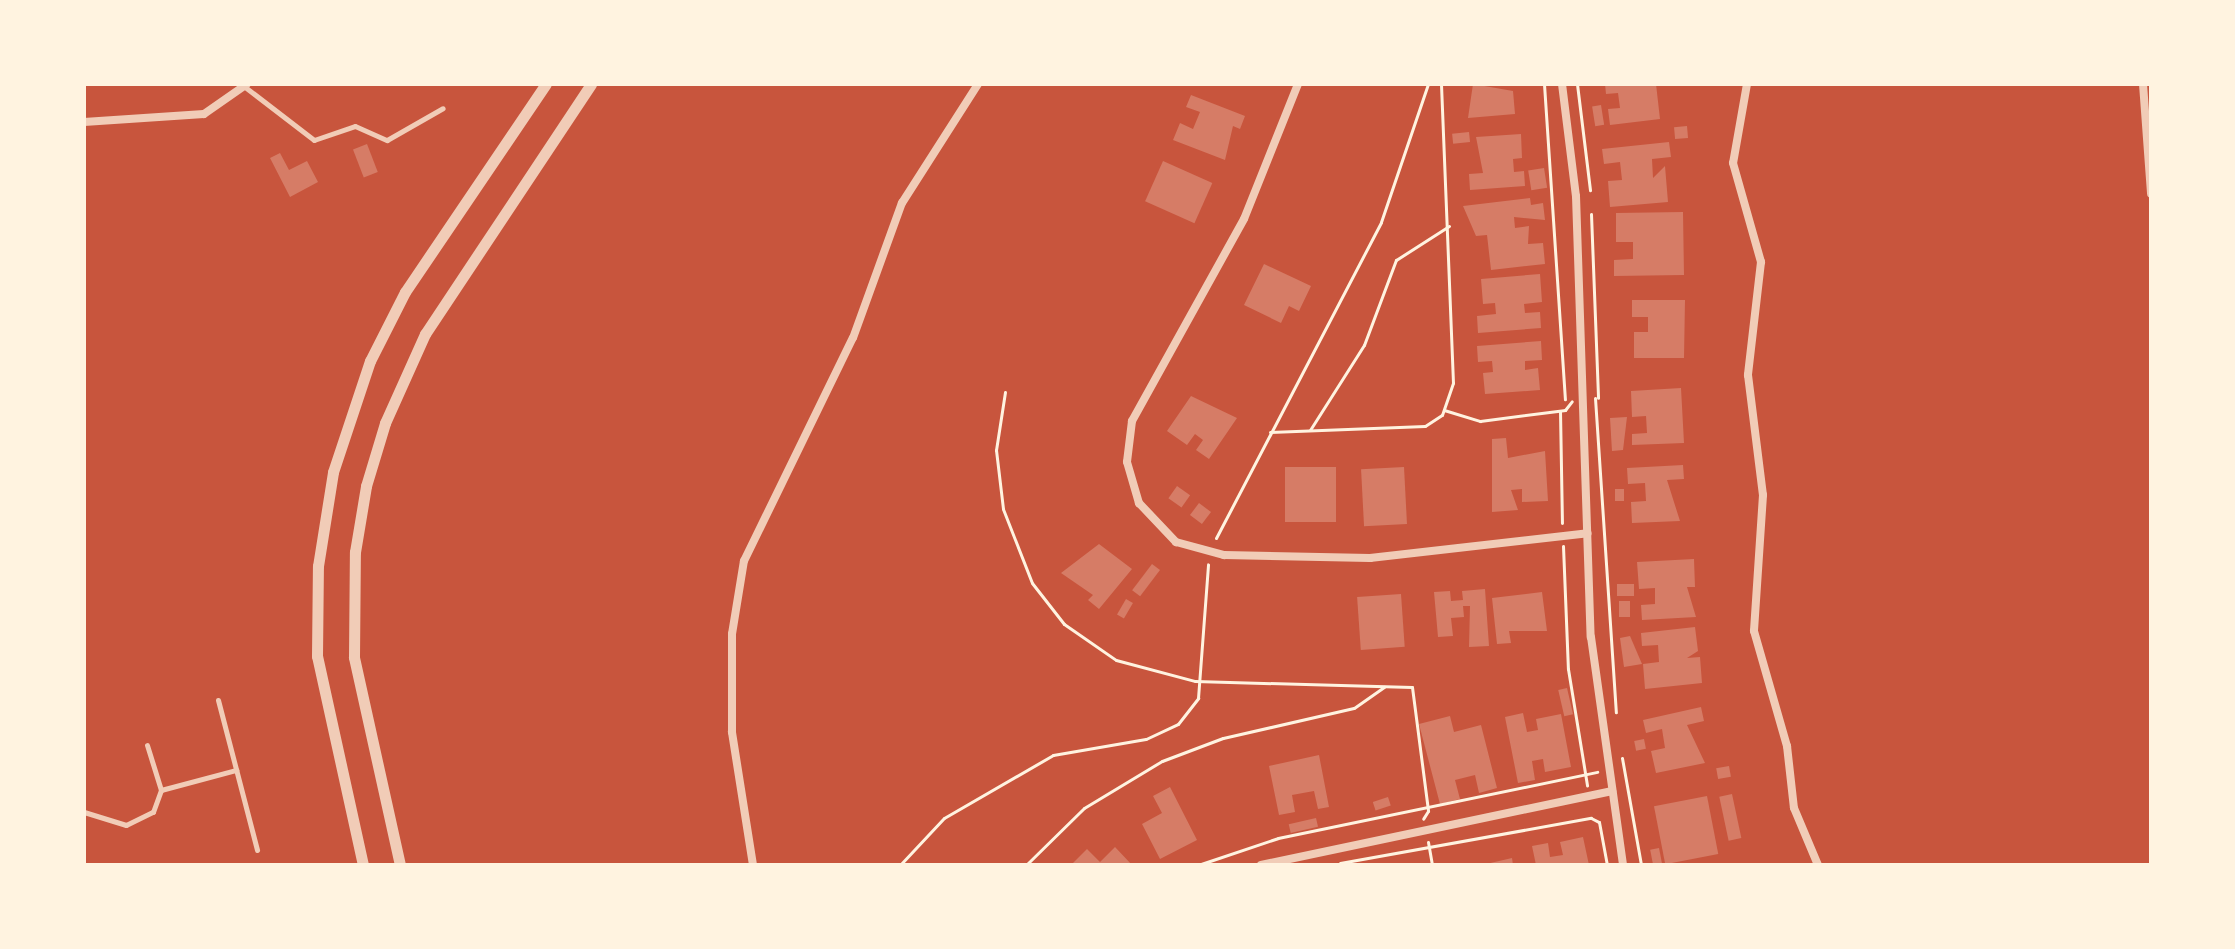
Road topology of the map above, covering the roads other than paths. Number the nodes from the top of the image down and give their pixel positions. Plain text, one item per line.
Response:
1 (546, 84) edge
2 (591, 84) edge
3 (978, 84) edge
4 (1298, 84) edge
5 (1562, 84) edge
6 (1747, 84) edge
7 (2143, 84) edge
8 (246, 86) edge
9 (443, 108) dead end
10 (84, 122) edge
11 (2151, 194) edge
12 (1588, 533) junction
13 (218, 700) dead end
14 (147, 745) dead end
15 (236, 770) junction
16 (161, 790) junction
17 (1612, 791) junction
18 (84, 812) edge
19 (257, 850) dead end
20 (363, 865) edge
21 (400, 865) edge
22 (753, 865) edge
23 (1261, 865) edge
24 (1623, 865) edge
25 (1818, 865) edge

1 - 20 street
2 - 21 street
3 - 22 street
4 - 12 street
5 - 12 street
6 - 25 street
7 - 11 street
8 - 9 lane
8 - 10 street
12 - 17 street
13 - 15 lane
14 - 16 lane
15 - 16 lane
15 - 19 lane
16 - 18 lane
17 - 23 street
17 - 24 street

